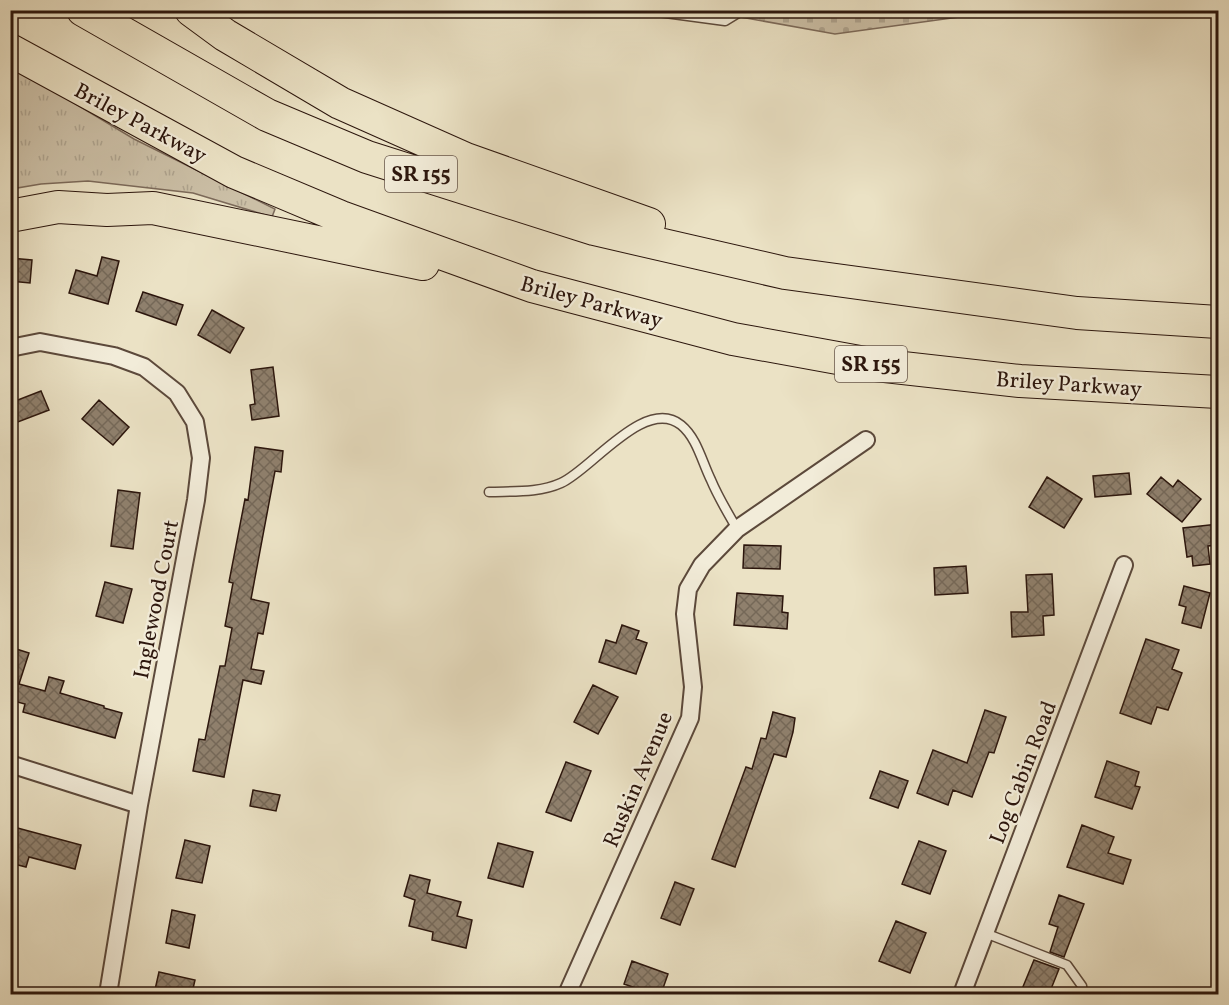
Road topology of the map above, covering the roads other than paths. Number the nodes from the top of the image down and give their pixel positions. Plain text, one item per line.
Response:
1 (83, 10) edge
2 (191, 10) edge
3 (643, 10) edge
4 (743, 10) edge
5 (10, 50) edge
6 (10, 216) edge
7 (785, 273) junction
8 (532, 286) junction
9 (1218, 322) edge
10 (10, 348) edge
11 (1218, 392) edge
12 (866, 440) dead end
13 (489, 492) dead end
14 (737, 529) junction
15 (1124, 565) dead end
16 (10, 764) edge
17 (139, 805) junction
18 (985, 933) junction
19 (108, 994) edge
20 (567, 994) edge
21 (962, 994) edge
22 (1083, 994) edge

1 - 7 highway, SR 155
2 - 7 highway
3 - 4 lane
5 - 8 highway, Briley Parkway / SR 155
6 - 8 highway
7 - 9 highway, SR 155
8 - 11 highway, Briley Parkway / SR 155
10 - 17 street, Inglewood Court
12 - 14 street, Ruskin Avenue
13 - 14 lane
14 - 20 street, Ruskin Avenue
15 - 18 street, Log Cabin Road
16 - 17 street
17 - 19 street, Inglewood Court
18 - 21 street, Log Cabin Road
18 - 22 lane

